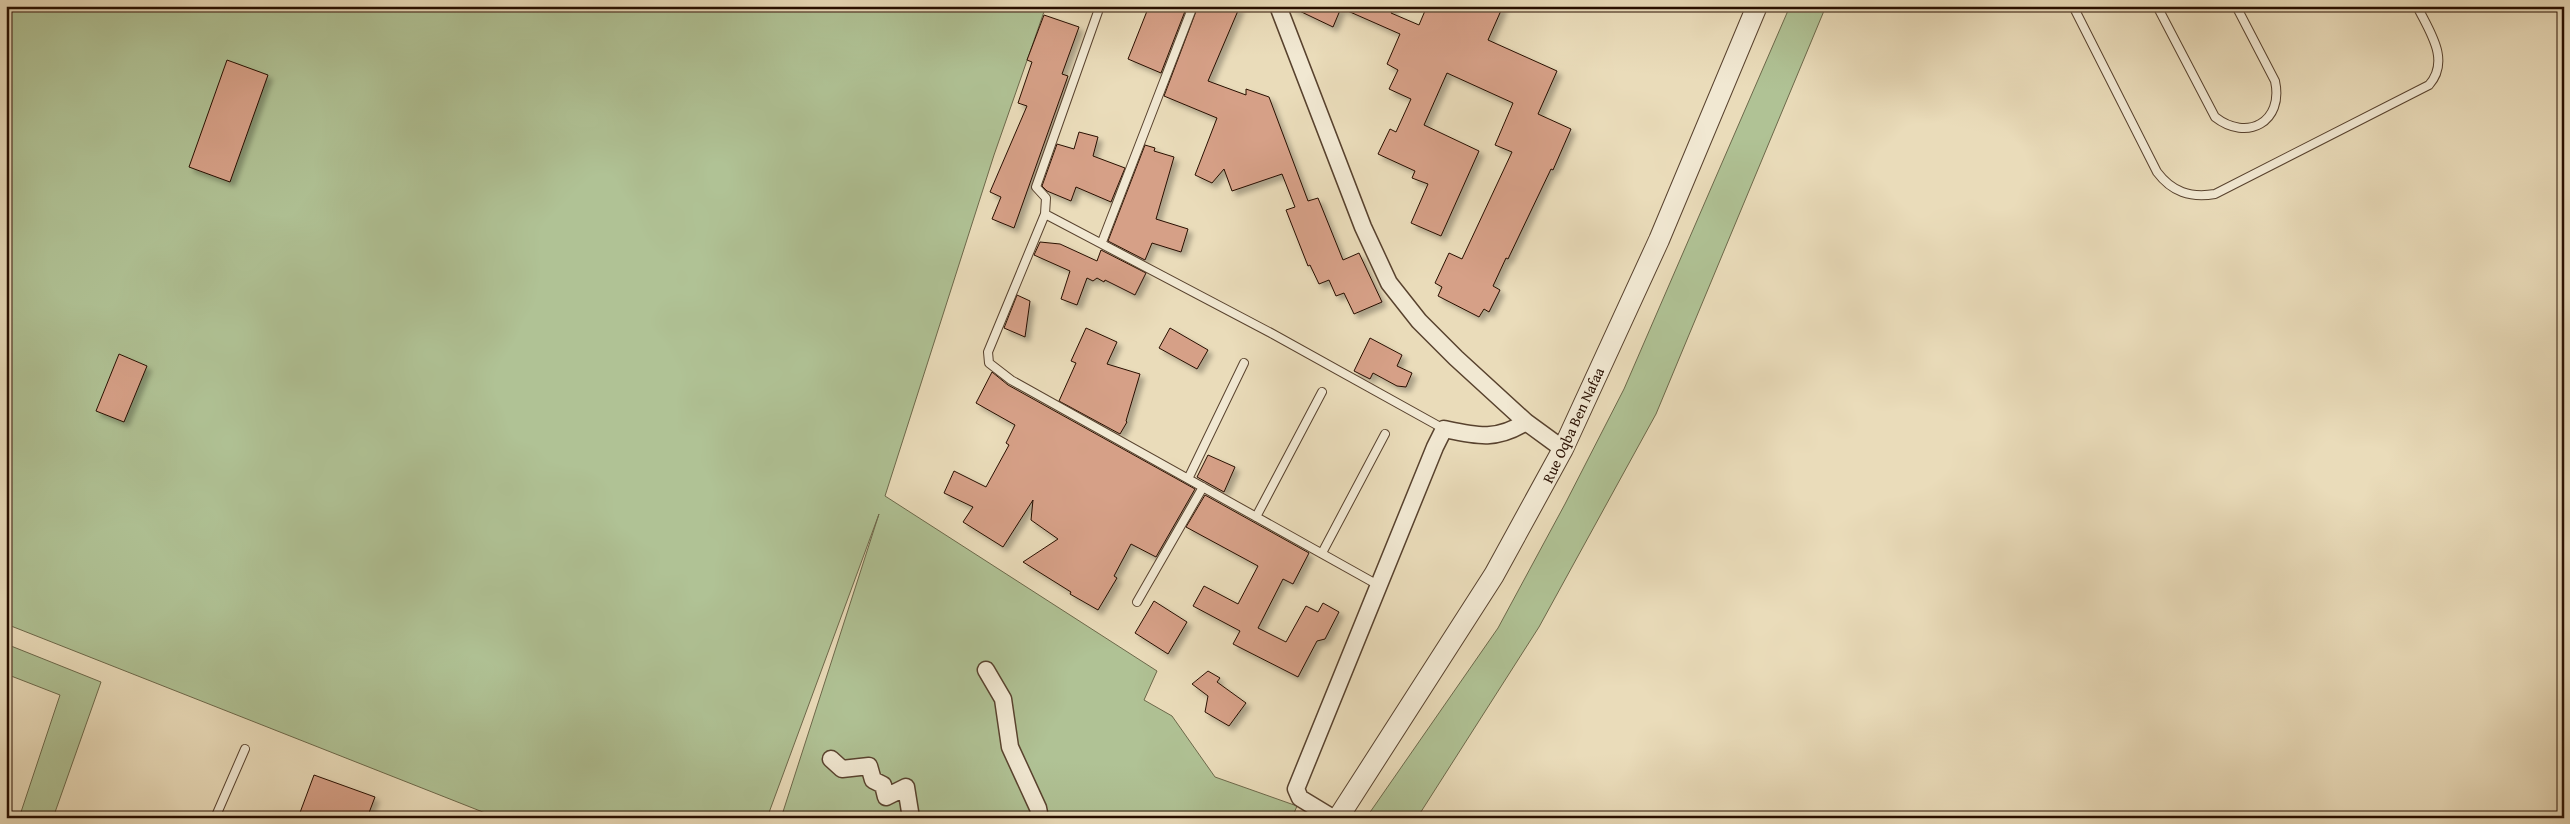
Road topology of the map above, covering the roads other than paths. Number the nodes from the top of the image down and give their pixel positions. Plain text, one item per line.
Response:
1 (1100, 6) edge
2 (1193, 6) edge
3 (1278, 6) edge
4 (1757, 6) edge
5 (2073, 6) edge
6 (2157, 6) edge
7 (2236, 6) edge
8 (2417, 6) edge
9 (1045, 214) junction
10 (1102, 242) junction
11 (1244, 363) dead end
12 (1322, 392) dead end
13 (1526, 422) junction
14 (1444, 429) junction
15 (1385, 434) dead end
16 (1563, 449) junction
17 (1188, 479) junction
18 (1203, 487) junction
19 (1256, 517) junction
20 (1322, 553) junction
21 (1378, 585) junction
22 (1137, 602) dead end
23 (986, 670) dead end
24 (245, 749) dead end
25 (831, 759) dead end
26 (215, 818) edge
27 (911, 818) edge
28 (1040, 818) edge
29 (1333, 818) edge
30 (1338, 818) edge

1 - 9 lane
2 - 10 lane
3 - 13 street
4 - 16 street, Rue Oqba Ben Nafaa
5 - 8 lane
6 - 7 lane
9 - 10 lane
9 - 17 lane
10 - 14 lane
11 - 17 lane
12 - 19 lane
13 - 14 street
13 - 16 street
14 - 21 street
15 - 20 lane
16 - 30 street, Rue Oqba Ben Nafaa
17 - 18 lane
18 - 19 lane
18 - 22 lane
19 - 20 lane
20 - 21 lane
21 - 29 street
23 - 28 street
24 - 26 lane
25 - 27 street

